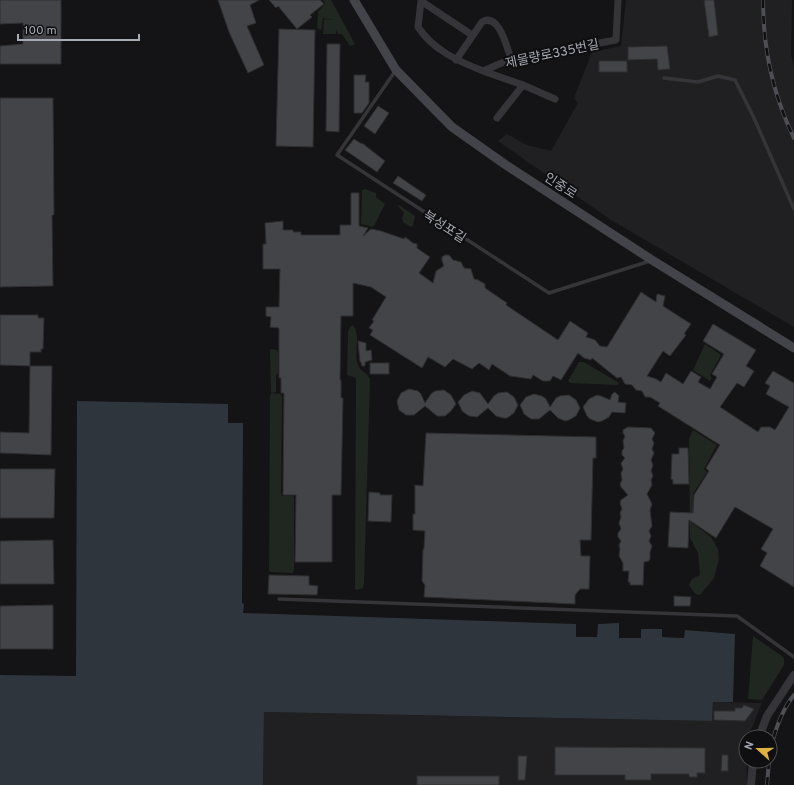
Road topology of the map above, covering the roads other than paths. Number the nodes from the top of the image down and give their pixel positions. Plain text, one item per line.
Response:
1 (354, 0) edge
2 (618, 0) edge
3 (422, 1) edge
4 (472, 35) junction
5 (511, 59) junction
6 (456, 60) junction
7 (396, 70) junction
8 (483, 71) junction
9 (664, 78) dead end
10 (523, 85) junction
11 (555, 99) dead end
12 (497, 118) dead end
13 (794, 209) edge
14 (652, 260) junction
15 (794, 348) edge
16 (279, 599) dead end
17 (794, 657) edge
18 (794, 675) edge
19 (762, 729) edge
20 (753, 769) edge
21 (752, 785) edge

1 - 7 main road, 인중로
2 - 5 street, 제물량로335번길
3 - 4 street
3 - 6 street
4 - 5 street
4 - 6 street
5 - 8 street, 제물량로335번길
6 - 8 street
7 - 14 main road, 인중로
7 - 14 lane, 북성포길
8 - 10 street
9 - 13 lane
10 - 11 street
10 - 12 street
14 - 15 main road, 인중로
16 - 17 lane
18 - 19 street
20 - 21 street

